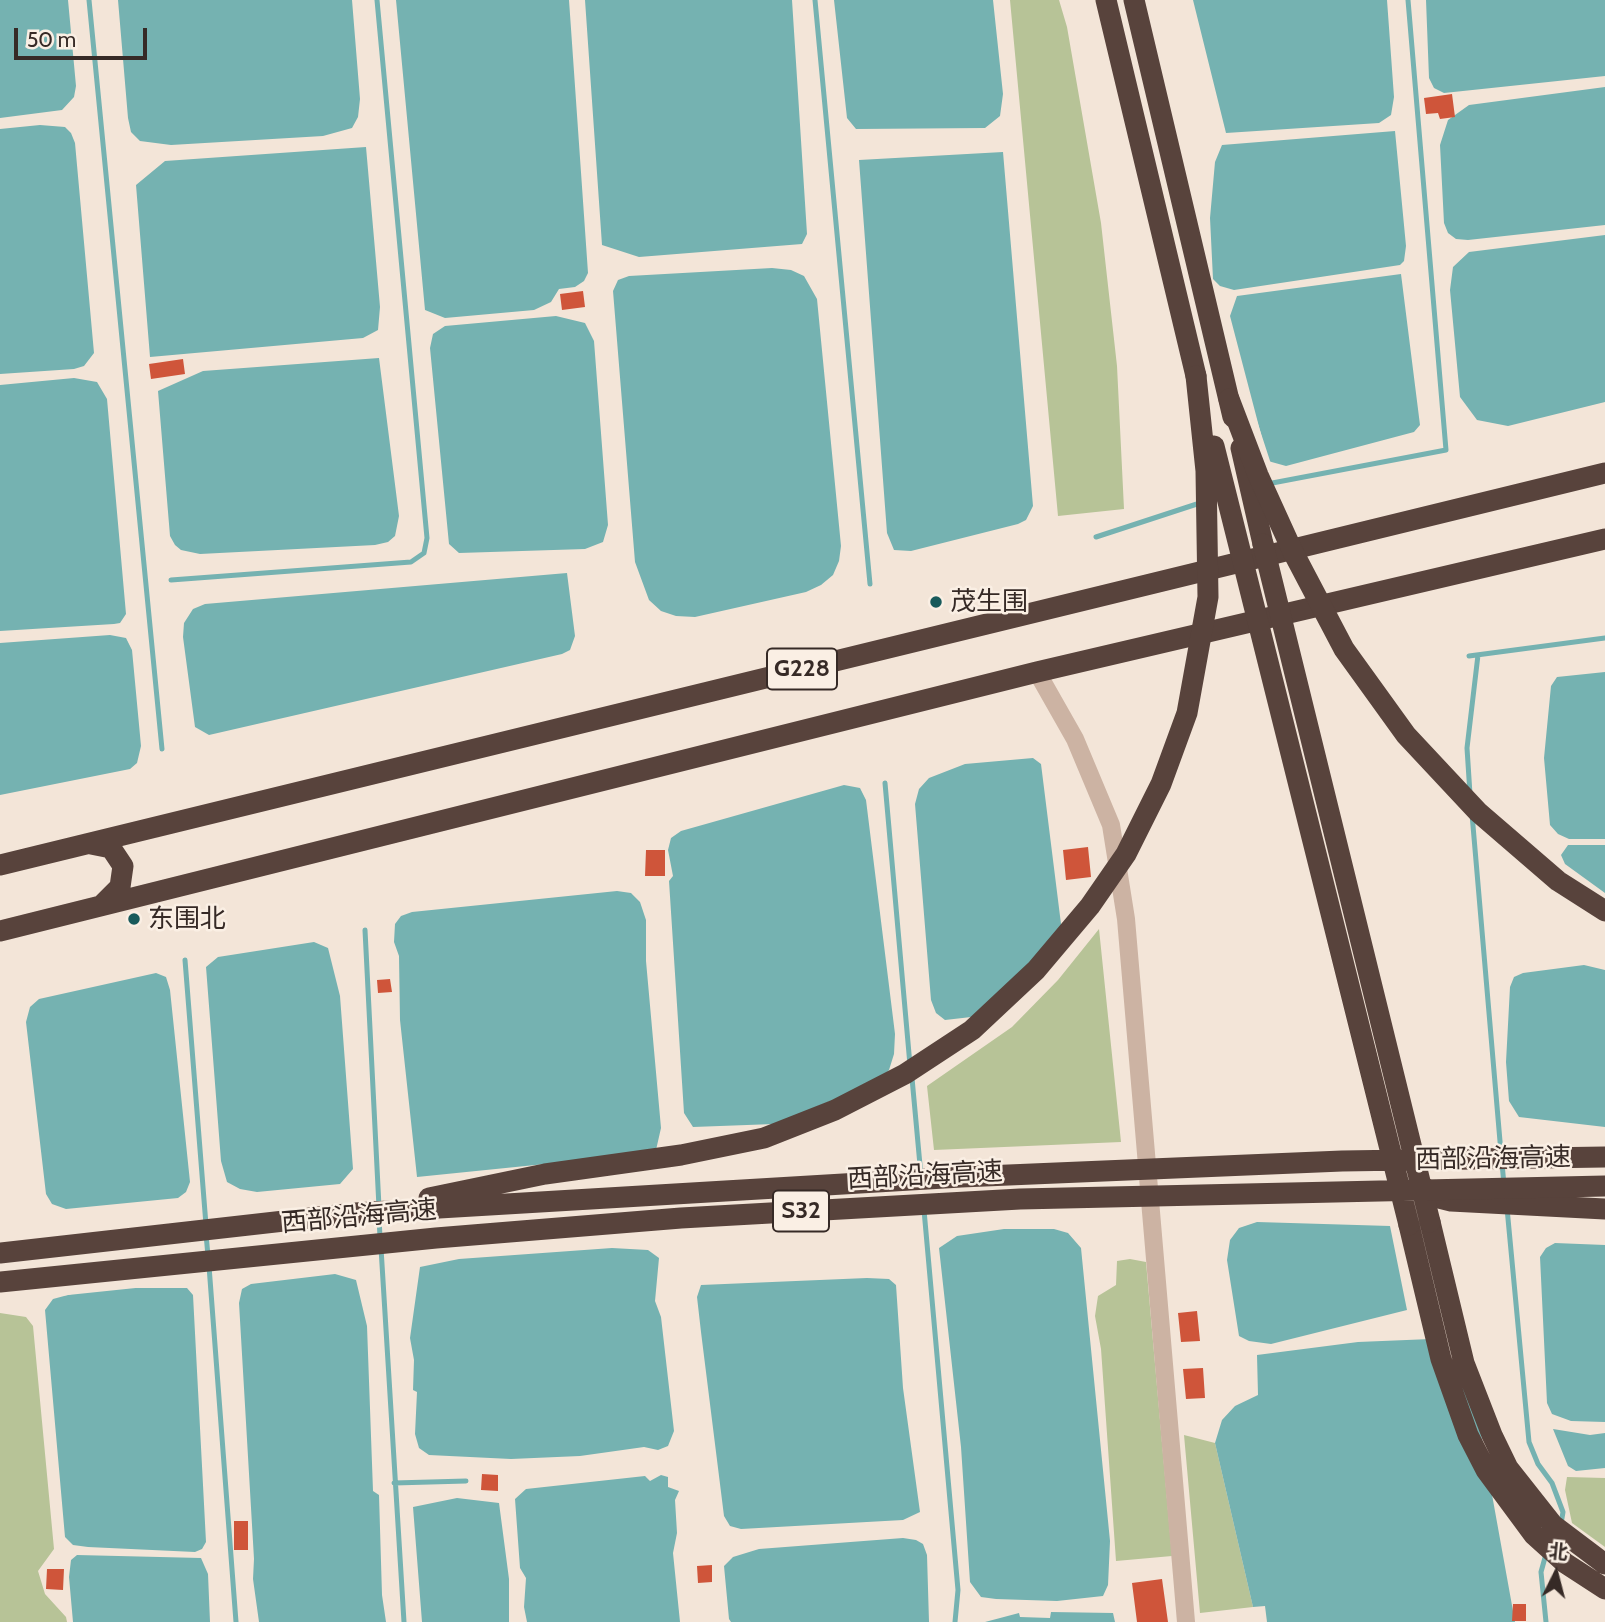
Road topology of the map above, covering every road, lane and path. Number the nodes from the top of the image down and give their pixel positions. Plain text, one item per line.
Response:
1 (1107, 0) edge
2 (1134, 0) edge
3 (1196, 376) junction
4 (1229, 398) junction
5 (1605, 473) edge
6 (1605, 539) edge
7 (1037, 673) junction
8 (87, 844) junction
9 (0, 865) edge
10 (102, 905) junction
11 (1605, 911) edge
12 (0, 930) edge
13 (1605, 1157) edge
14 (1605, 1186) edge
15 (1425, 1188) junction
16 (1605, 1209) edge
17 (355, 1213) junction
18 (0, 1253) edge
19 (0, 1282) edge
20 (1605, 1564) edge
21 (1605, 1589) edge
22 (1186, 1622) edge

1 - 3 highway
2 - 4 highway
3 - 17 highway, bridge
3 - 21 highway, bridge
4 - 11 highway, bridge
4 - 20 highway, bridge
5 - 8 highway, G228
6 - 7 highway, G228
7 - 10 highway, G228
7 - 22 street
8 - 9 highway, G228
8 - 10 highway
10 - 12 highway, G228
13 - 17 highway, 西部沿海高速 / S32, bridge
14 - 15 highway, 西部沿海高速 / S32, bridge
15 - 16 highway
15 - 19 highway, 西部沿海高速 / S32, bridge
17 - 18 highway, 西部沿海高速 / S32, bridge

